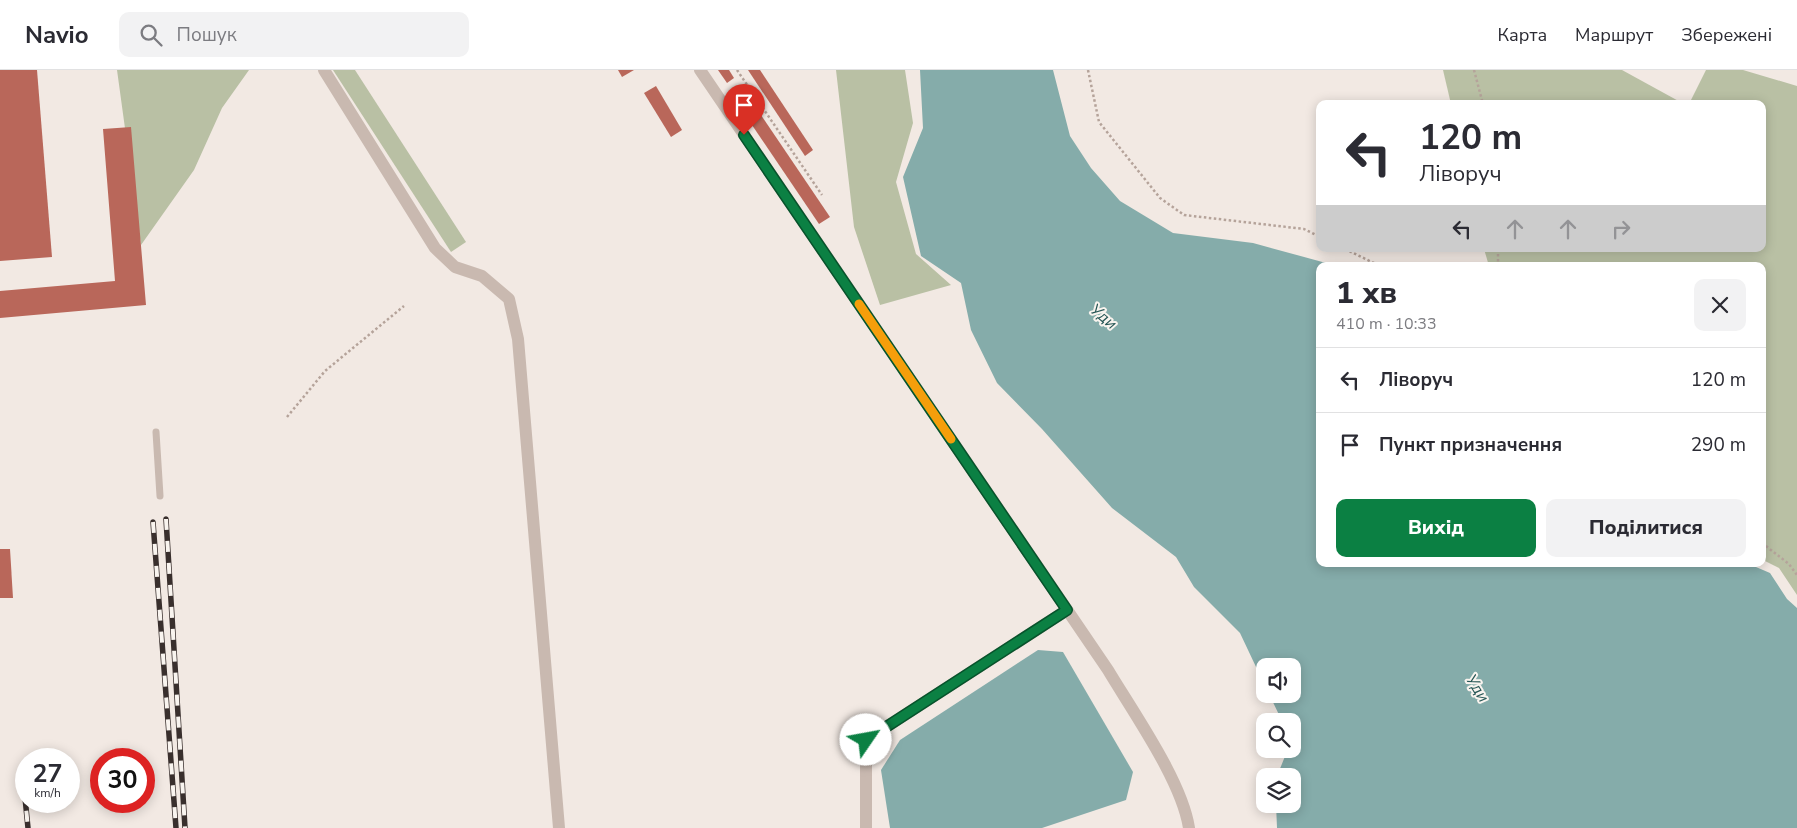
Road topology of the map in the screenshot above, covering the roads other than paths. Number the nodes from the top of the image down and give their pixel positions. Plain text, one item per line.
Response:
1 (324, 70) edge
2 (700, 70) edge
3 (156, 432) dead end
4 (160, 496) dead end
5 (1067, 610) junction
6 (559, 828) edge
7 (866, 828) edge
8 (1189, 828) edge

1 - 6 street
2 - 5 street
3 - 4 lane
5 - 7 street
5 - 8 street

